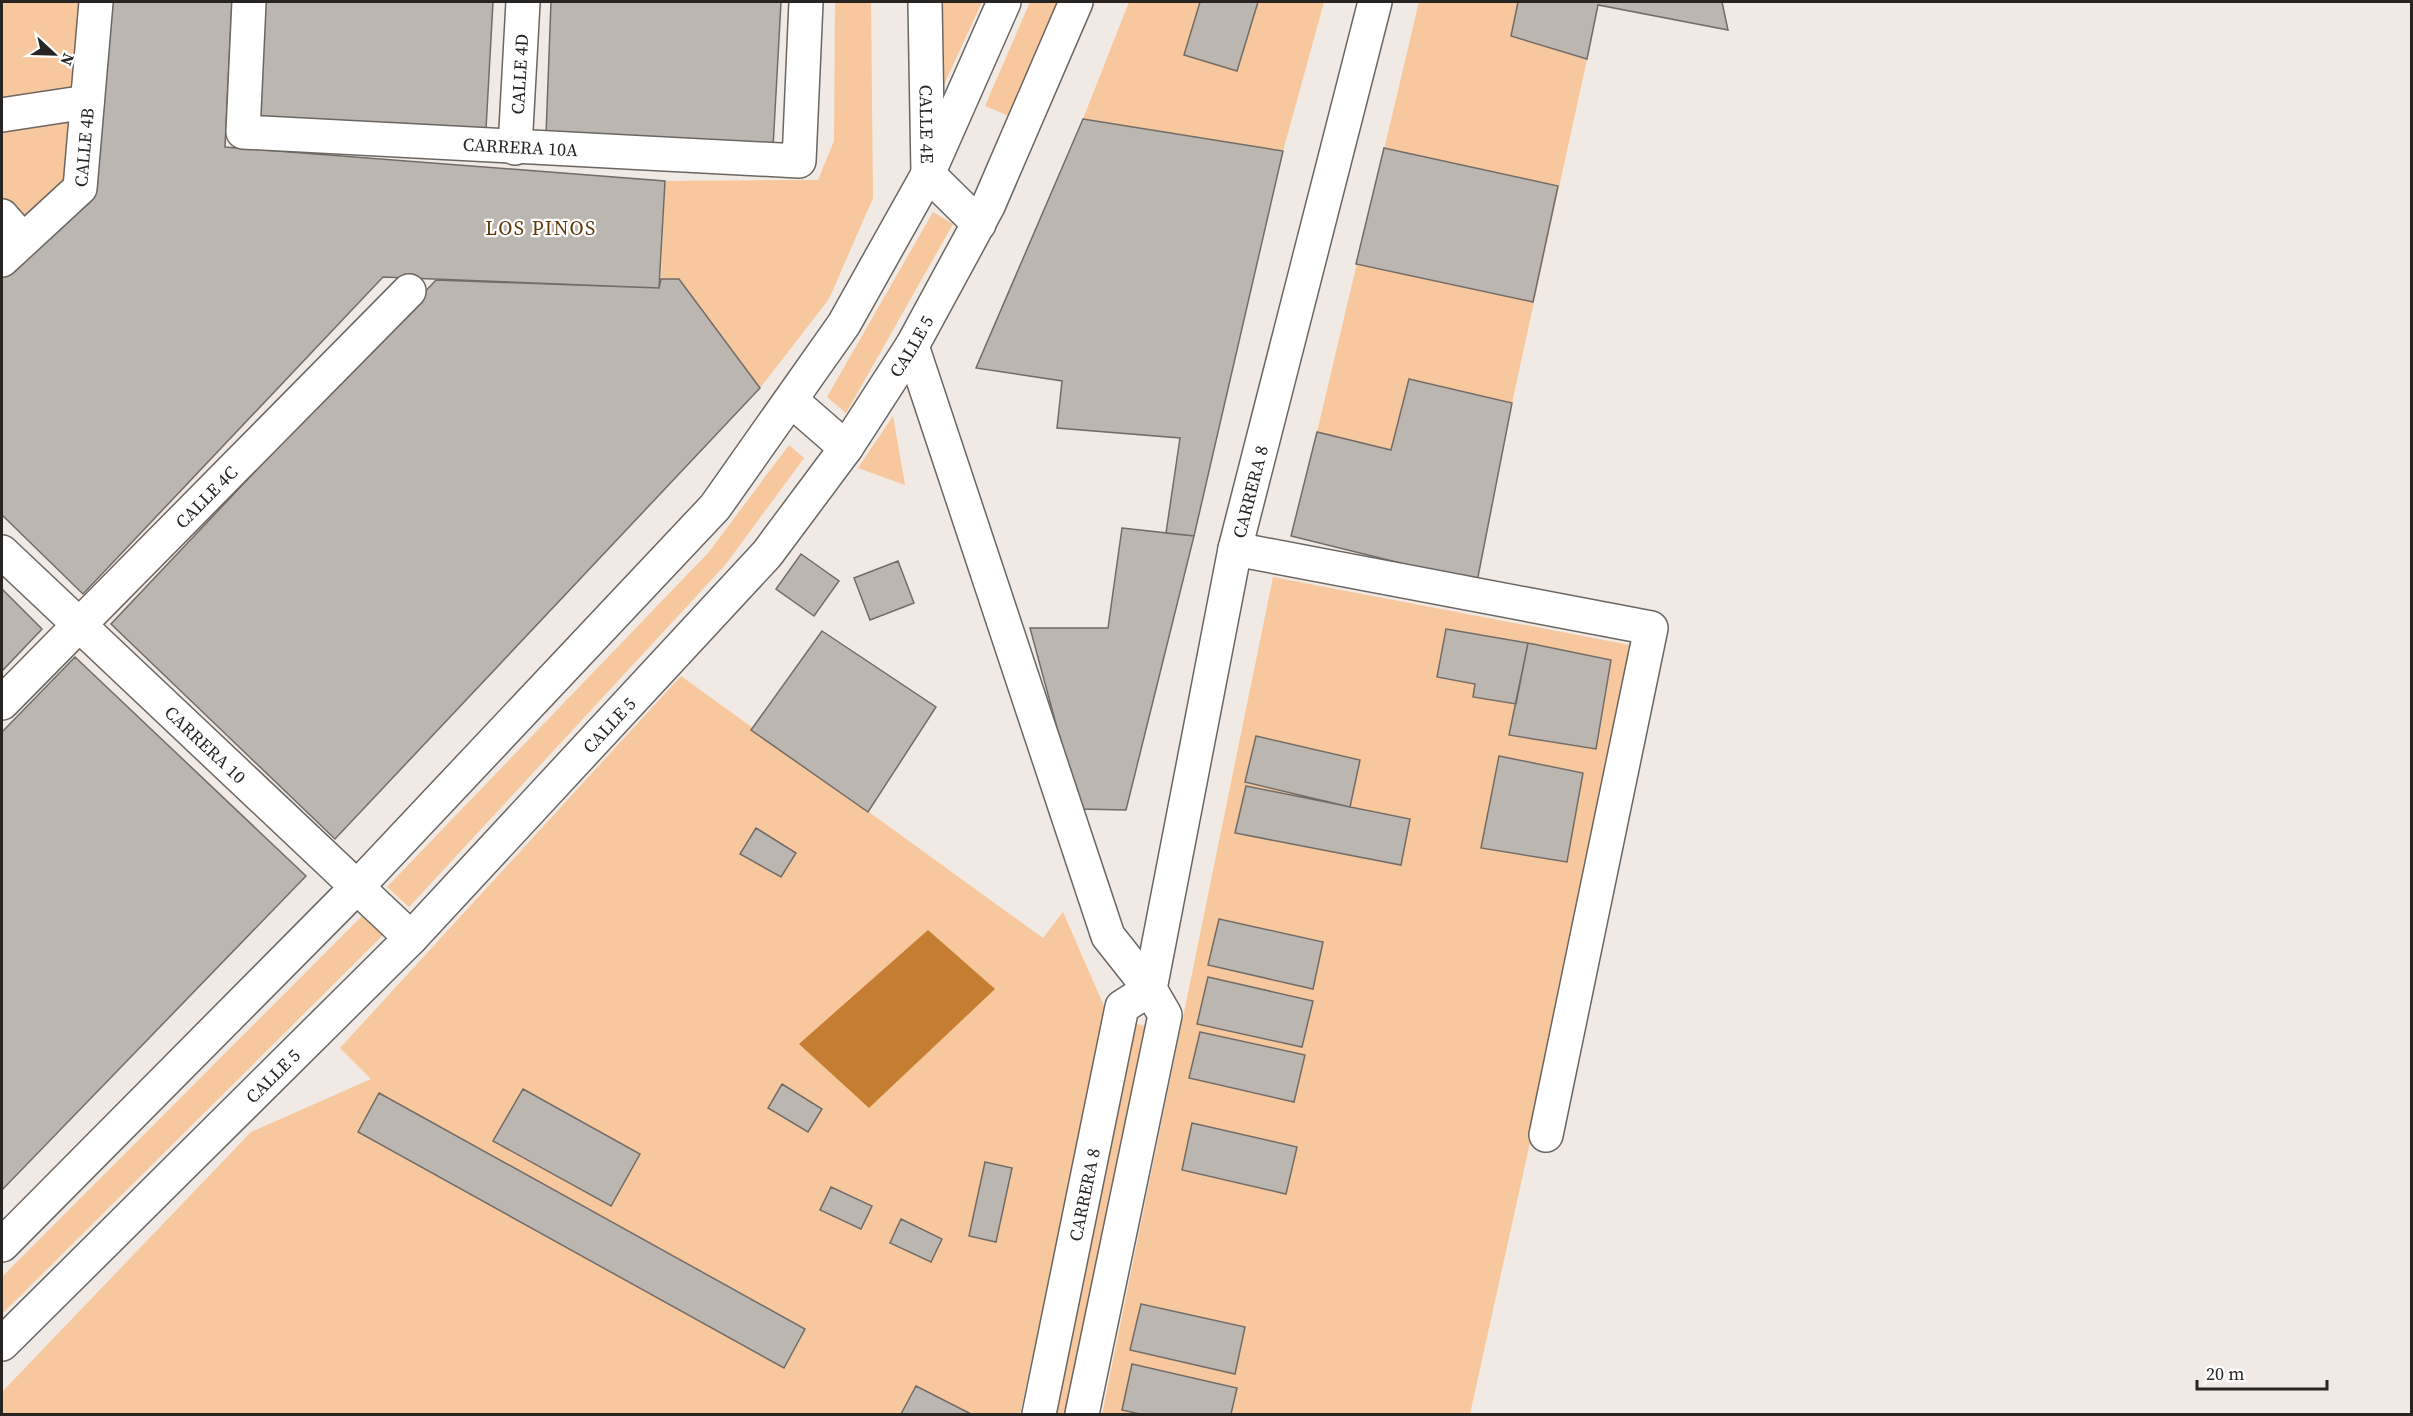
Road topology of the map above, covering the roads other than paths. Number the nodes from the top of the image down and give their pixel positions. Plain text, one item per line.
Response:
1 (96, 2) edge
2 (249, 2) edge
3 (523, 2) edge
4 (806, 2) edge
5 (925, 2) edge
6 (1004, 2) edge
7 (1076, 2) edge
8 (1375, 2) edge
9 (87, 102) junction
10 (2, 115) edge
11 (514, 148) junction
12 (928, 174) junction
13 (2, 216) edge
14 (979, 224) junction
15 (12, 250) edge
16 (409, 291) dead end
17 (912, 346) junction
18 (792, 401) junction
19 (846, 448) junction
20 (1235, 549) junction
21 (2, 552) edge
22 (78, 625) junction
23 (2, 703) edge
24 (358, 886) junction
25 (411, 938) junction
26 (1150, 989) junction
27 (1546, 1135) dead end
28 (2, 1245) edge
29 (2, 1344) edge
30 (1039, 1414) edge
31 (1082, 1414) edge

1 - 9 street, CALLE 4B
2 - 11 street, CARRERA 10A
3 - 11 street, CALLE 4D
4 - 11 street, CARRERA 10A
5 - 12 street, CALLE 4E
6 - 12 street
7 - 14 street, CALLE 5
8 - 20 street, CARRERA 8
9 - 10 street
9 - 15 street, CALLE 4B
12 - 14 street, CALLE 4E
12 - 18 street
13 - 15 street
14 - 17 street, CALLE 5
16 - 22 street, CALLE 4C
17 - 19 street, CALLE 5
17 - 26 street
18 - 19 street
18 - 24 street
19 - 25 street, CALLE 5
20 - 26 street, CARRERA 8
20 - 27 street
21 - 22 street, CARRERA 10
22 - 23 street, CALLE 4C
22 - 24 street, CARRERA 10
24 - 25 street, CARRERA 10
24 - 28 street
25 - 29 street, CALLE 5
26 - 30 street, CARRERA 8
26 - 31 street

